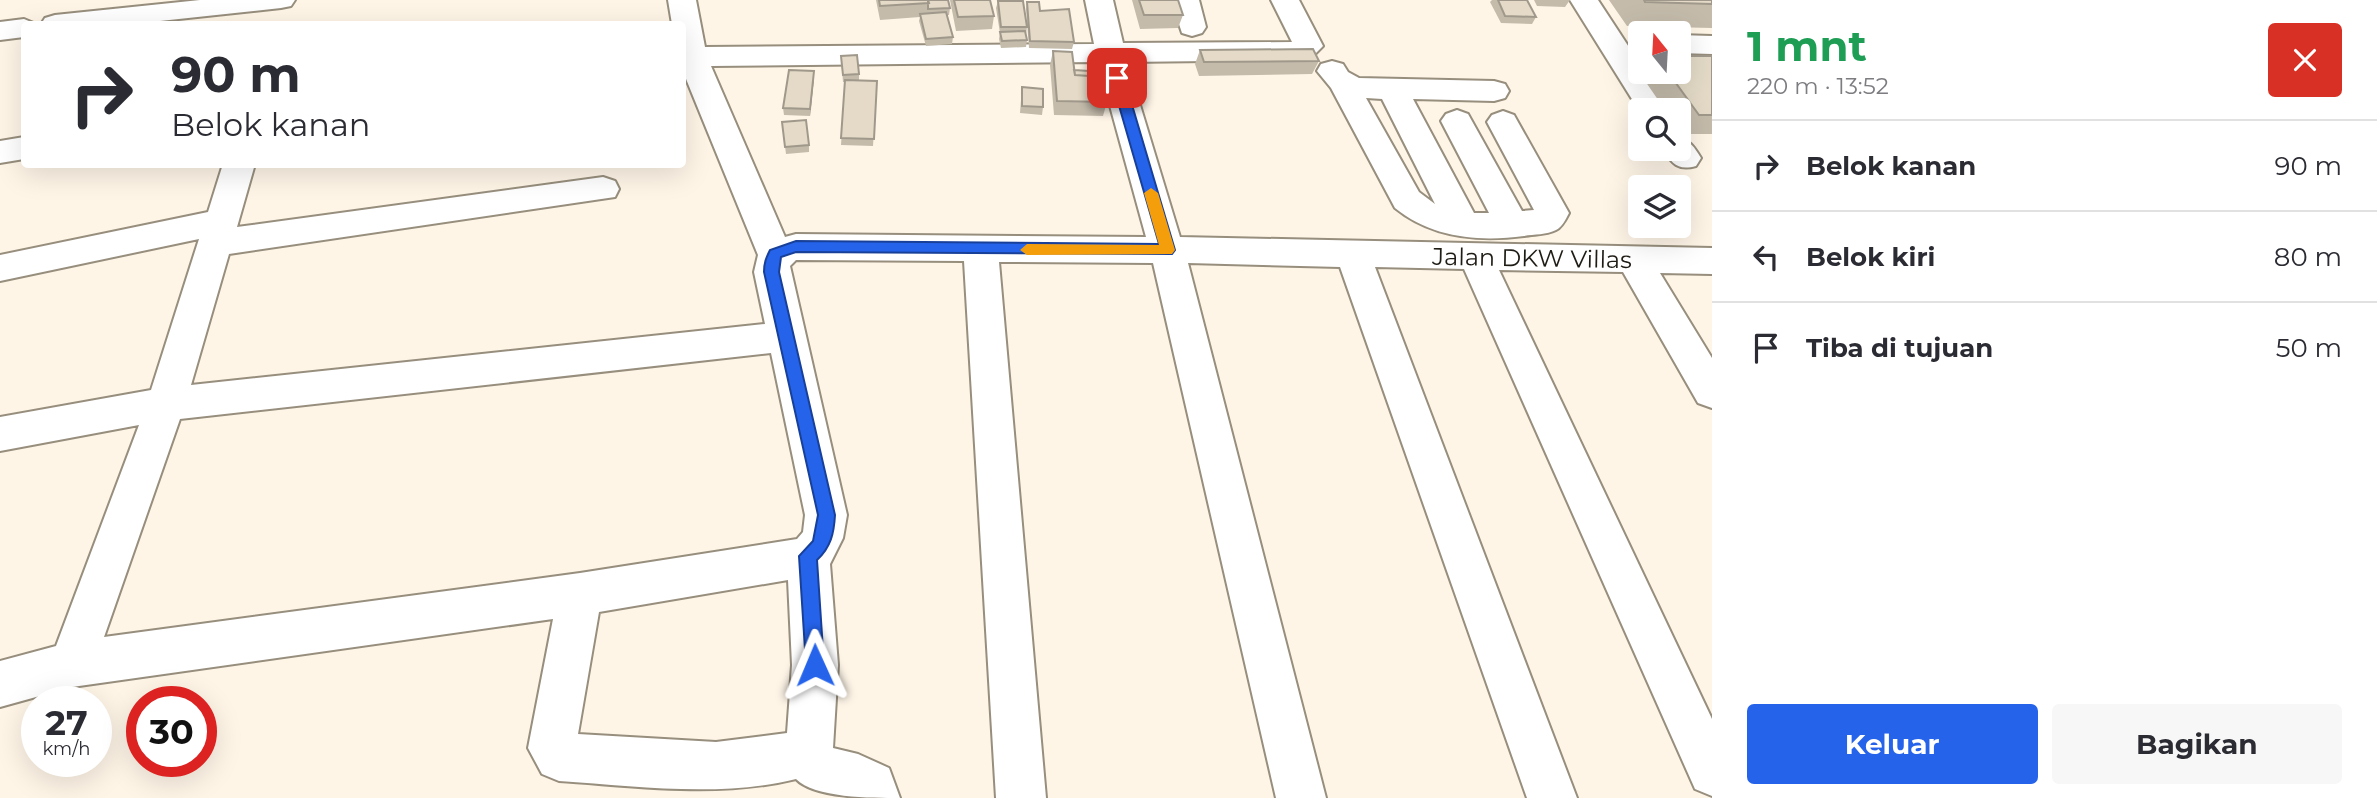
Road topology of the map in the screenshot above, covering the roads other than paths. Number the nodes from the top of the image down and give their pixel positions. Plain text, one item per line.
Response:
1 (281, 0) edge
2 (298, 0) edge
3 (682, 0) edge
4 (1099, 0) edge
5 (1285, 0) edge
6 (1298, 0) edge
7 (1584, 0) edge
8 (83, 21) edge
9 (289, 21) edge
10 (684, 21) edge
11 (21, 28) edge
12 (0, 31) edge
13 (1610, 42) junction
14 (1628, 43) edge
15 (1691, 44) edge
16 (1712, 45) edge
17 (1110, 53) junction
18 (687, 56) edge
19 (1343, 85) junction
20 (1393, 90) junction
21 (1494, 91) dead end
22 (1646, 98) edge
23 (1457, 121) dead end
24 (1503, 122) dead end
25 (21, 148) edge
26 (0, 152) edge
27 (238, 168) edge
28 (603, 189) dead end
29 (1513, 226) junction
30 (218, 233) junction
31 (1469, 241) junction
32 (981, 250) junction
33 (1167, 250) junction
34 (775, 254) junction
35 (1353, 254) junction
36 (1634, 260) junction
37 (1712, 261) edge
38 (0, 268) edge
39 (787, 336) junction
40 (1712, 392) edge
41 (166, 404) junction
42 (0, 434) edge
43 (808, 556) junction
44 (580, 594) junction
45 (72, 664) junction
46 (0, 684) edge
47 (809, 751) junction
48 (1712, 772) edge
49 (876, 798) edge
50 (1021, 798) edge
51 (1301, 798) edge
52 (1552, 798) edge

1 - 8 street
2 - 9 street
3 - 10 street
4 - 17 street
5 - 17 street
6 - 19 street
7 - 13 street
11 - 12 street
13 - 14 street
13 - 22 street
15 - 16 street
17 - 18 street
17 - 33 street
18 - 34 street
19 - 20 street
19 - 31 street
20 - 21 street
20 - 31 street
23 - 29 street
24 - 29 street
25 - 26 street
27 - 30 street
28 - 30 street
29 - 31 street
30 - 38 street
30 - 41 street
31 - 35 street, Jalan DKW Villas
31 - 36 street, Jalan DKW Villas
31 - 48 street
32 - 33 street, Jalan DKW Villas
32 - 34 street, Jalan DKW Villas
32 - 50 street
33 - 35 street, Jalan DKW Villas
33 - 51 street
34 - 39 street
35 - 52 street
36 - 37 street, Jalan DKW Villas
36 - 40 street
39 - 41 street
39 - 43 street
41 - 42 street
41 - 45 street
43 - 44 street
43 - 47 street
44 - 45 street
44 - 47 street
45 - 46 street
47 - 49 street

